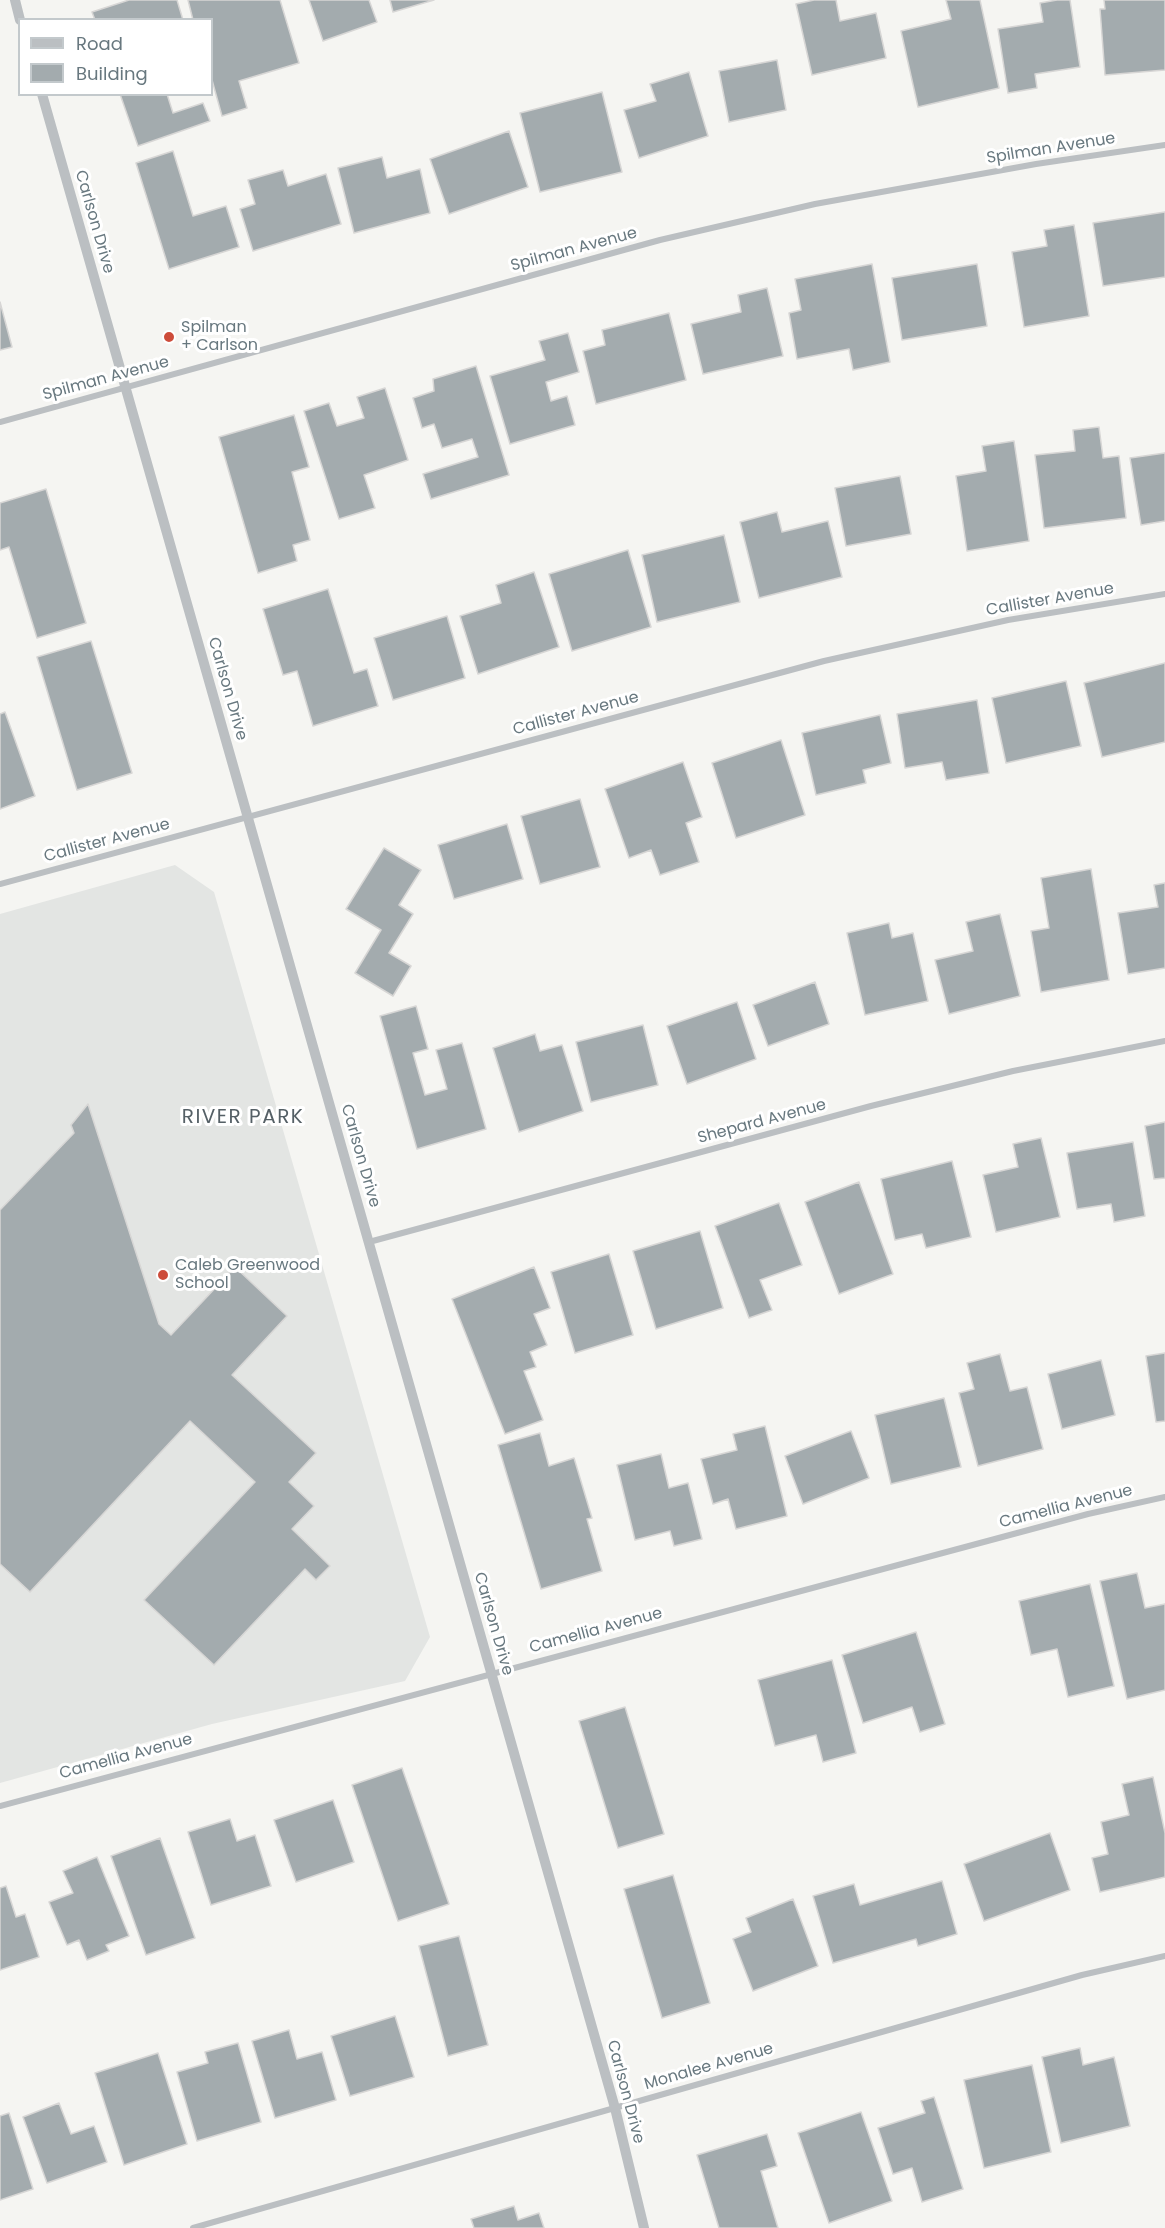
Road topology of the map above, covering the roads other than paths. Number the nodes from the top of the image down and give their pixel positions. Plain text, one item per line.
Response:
1 (15, 0) edge
2 (20, 18) edge
3 (43, 96) edge
4 (1165, 145) edge
5 (125, 387) junction
6 (0, 422) edge
7 (1165, 594) edge
8 (247, 817) junction
9 (0, 884) edge
10 (1165, 1041) edge
11 (369, 1242) junction
12 (1165, 1497) edge
13 (491, 1673) junction
14 (0, 1806) edge
15 (1165, 1956) edge
16 (615, 2108) junction
17 (193, 2228) edge
18 (644, 2228) edge

1 - 2 street
3 - 5 street, Carlson Drive
4 - 5 street, Spilman Avenue
5 - 6 street, Spilman Avenue
5 - 8 street, Carlson Drive
7 - 8 street, Callister Avenue
8 - 9 street, Callister Avenue
8 - 11 street, Carlson Drive
10 - 11 street, Shepard Avenue
11 - 13 street, Carlson Drive
12 - 13 street, Camellia Avenue
13 - 14 street, Camellia Avenue
13 - 16 street, Carlson Drive
15 - 16 street, Monalee Avenue
16 - 17 street, Monalee Avenue
16 - 18 street, Carlson Drive

